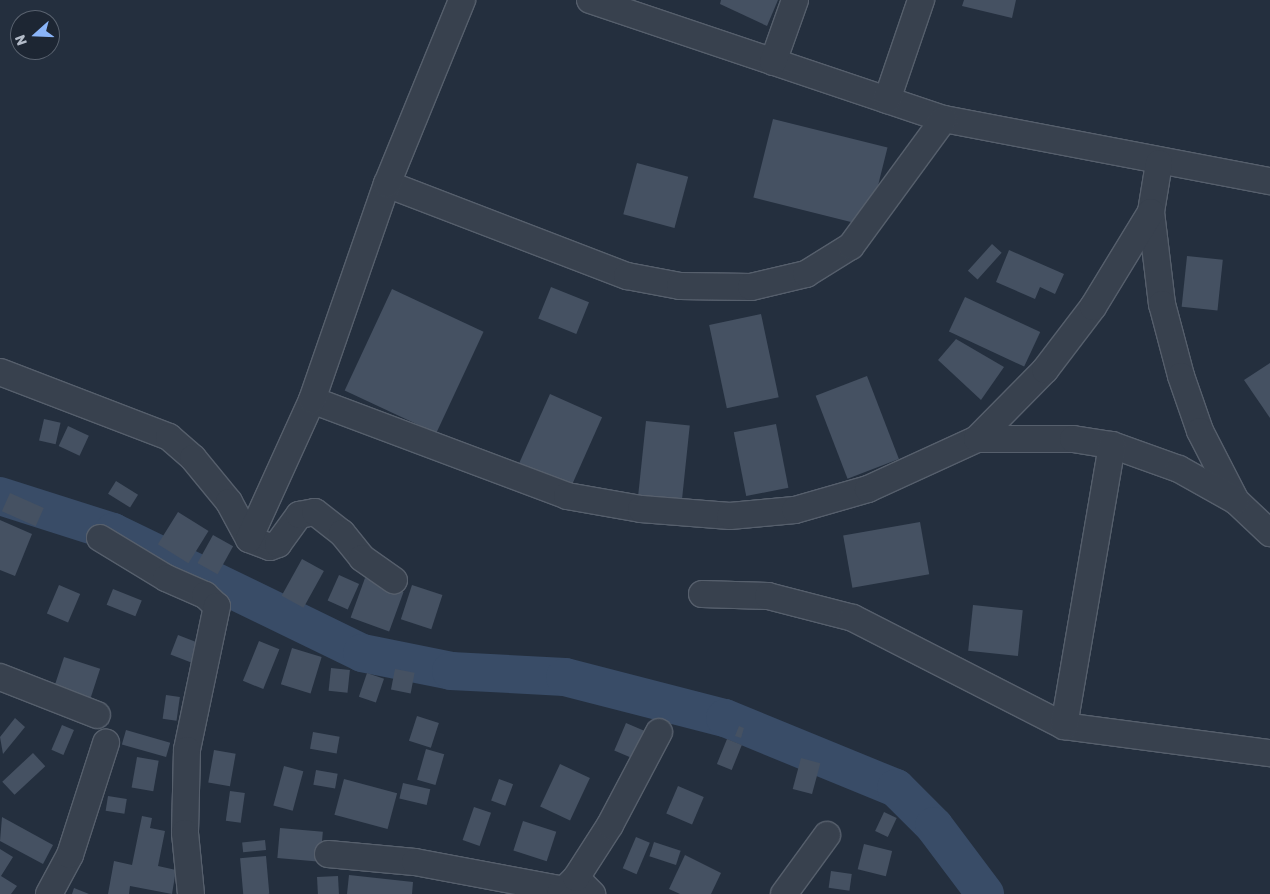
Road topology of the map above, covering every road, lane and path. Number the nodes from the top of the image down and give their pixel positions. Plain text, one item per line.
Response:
1 (462, 0) edge
2 (590, 0) edge
3 (795, 0) edge
4 (921, 0) edge
5 (632, 7) edge
6 (773, 62) junction
7 (887, 100) junction
8 (944, 120) junction
9 (1159, 163) junction
10 (1270, 181) edge
11 (387, 184) junction
12 (1151, 212) junction
13 (0, 372) edge
14 (312, 400) junction
15 (976, 439) junction
16 (1112, 445) junction
17 (1236, 501) junction
18 (1270, 533) edge
19 (100, 538) dead end
20 (249, 539) junction
21 (394, 580) dead end
22 (702, 594) dead end
23 (0, 677) edge
24 (96, 715) dead end
25 (1064, 726) junction
26 (659, 732) dead end
27 (106, 742) dead end
28 (1270, 753) edge
29 (827, 835) dead end
30 (328, 854) dead end
31 (573, 889) edge
32 (48, 894) edge
33 (191, 894) edge
34 (784, 894) edge

1 - 11 street
2 - 5 street
3 - 6 street
4 - 7 street
5 - 6 street
6 - 7 street
7 - 8 street
8 - 9 street
8 - 11 street
9 - 10 street
9 - 12 street
11 - 14 street
12 - 15 street
12 - 17 street
13 - 20 street
14 - 15 street
14 - 20 street
15 - 16 street
16 - 17 street
16 - 25 street
17 - 18 street
19 - 33 street
20 - 21 street
22 - 25 street
23 - 24 street
25 - 28 street
26 - 31 street
27 - 32 street
29 - 34 street
30 - 31 street

